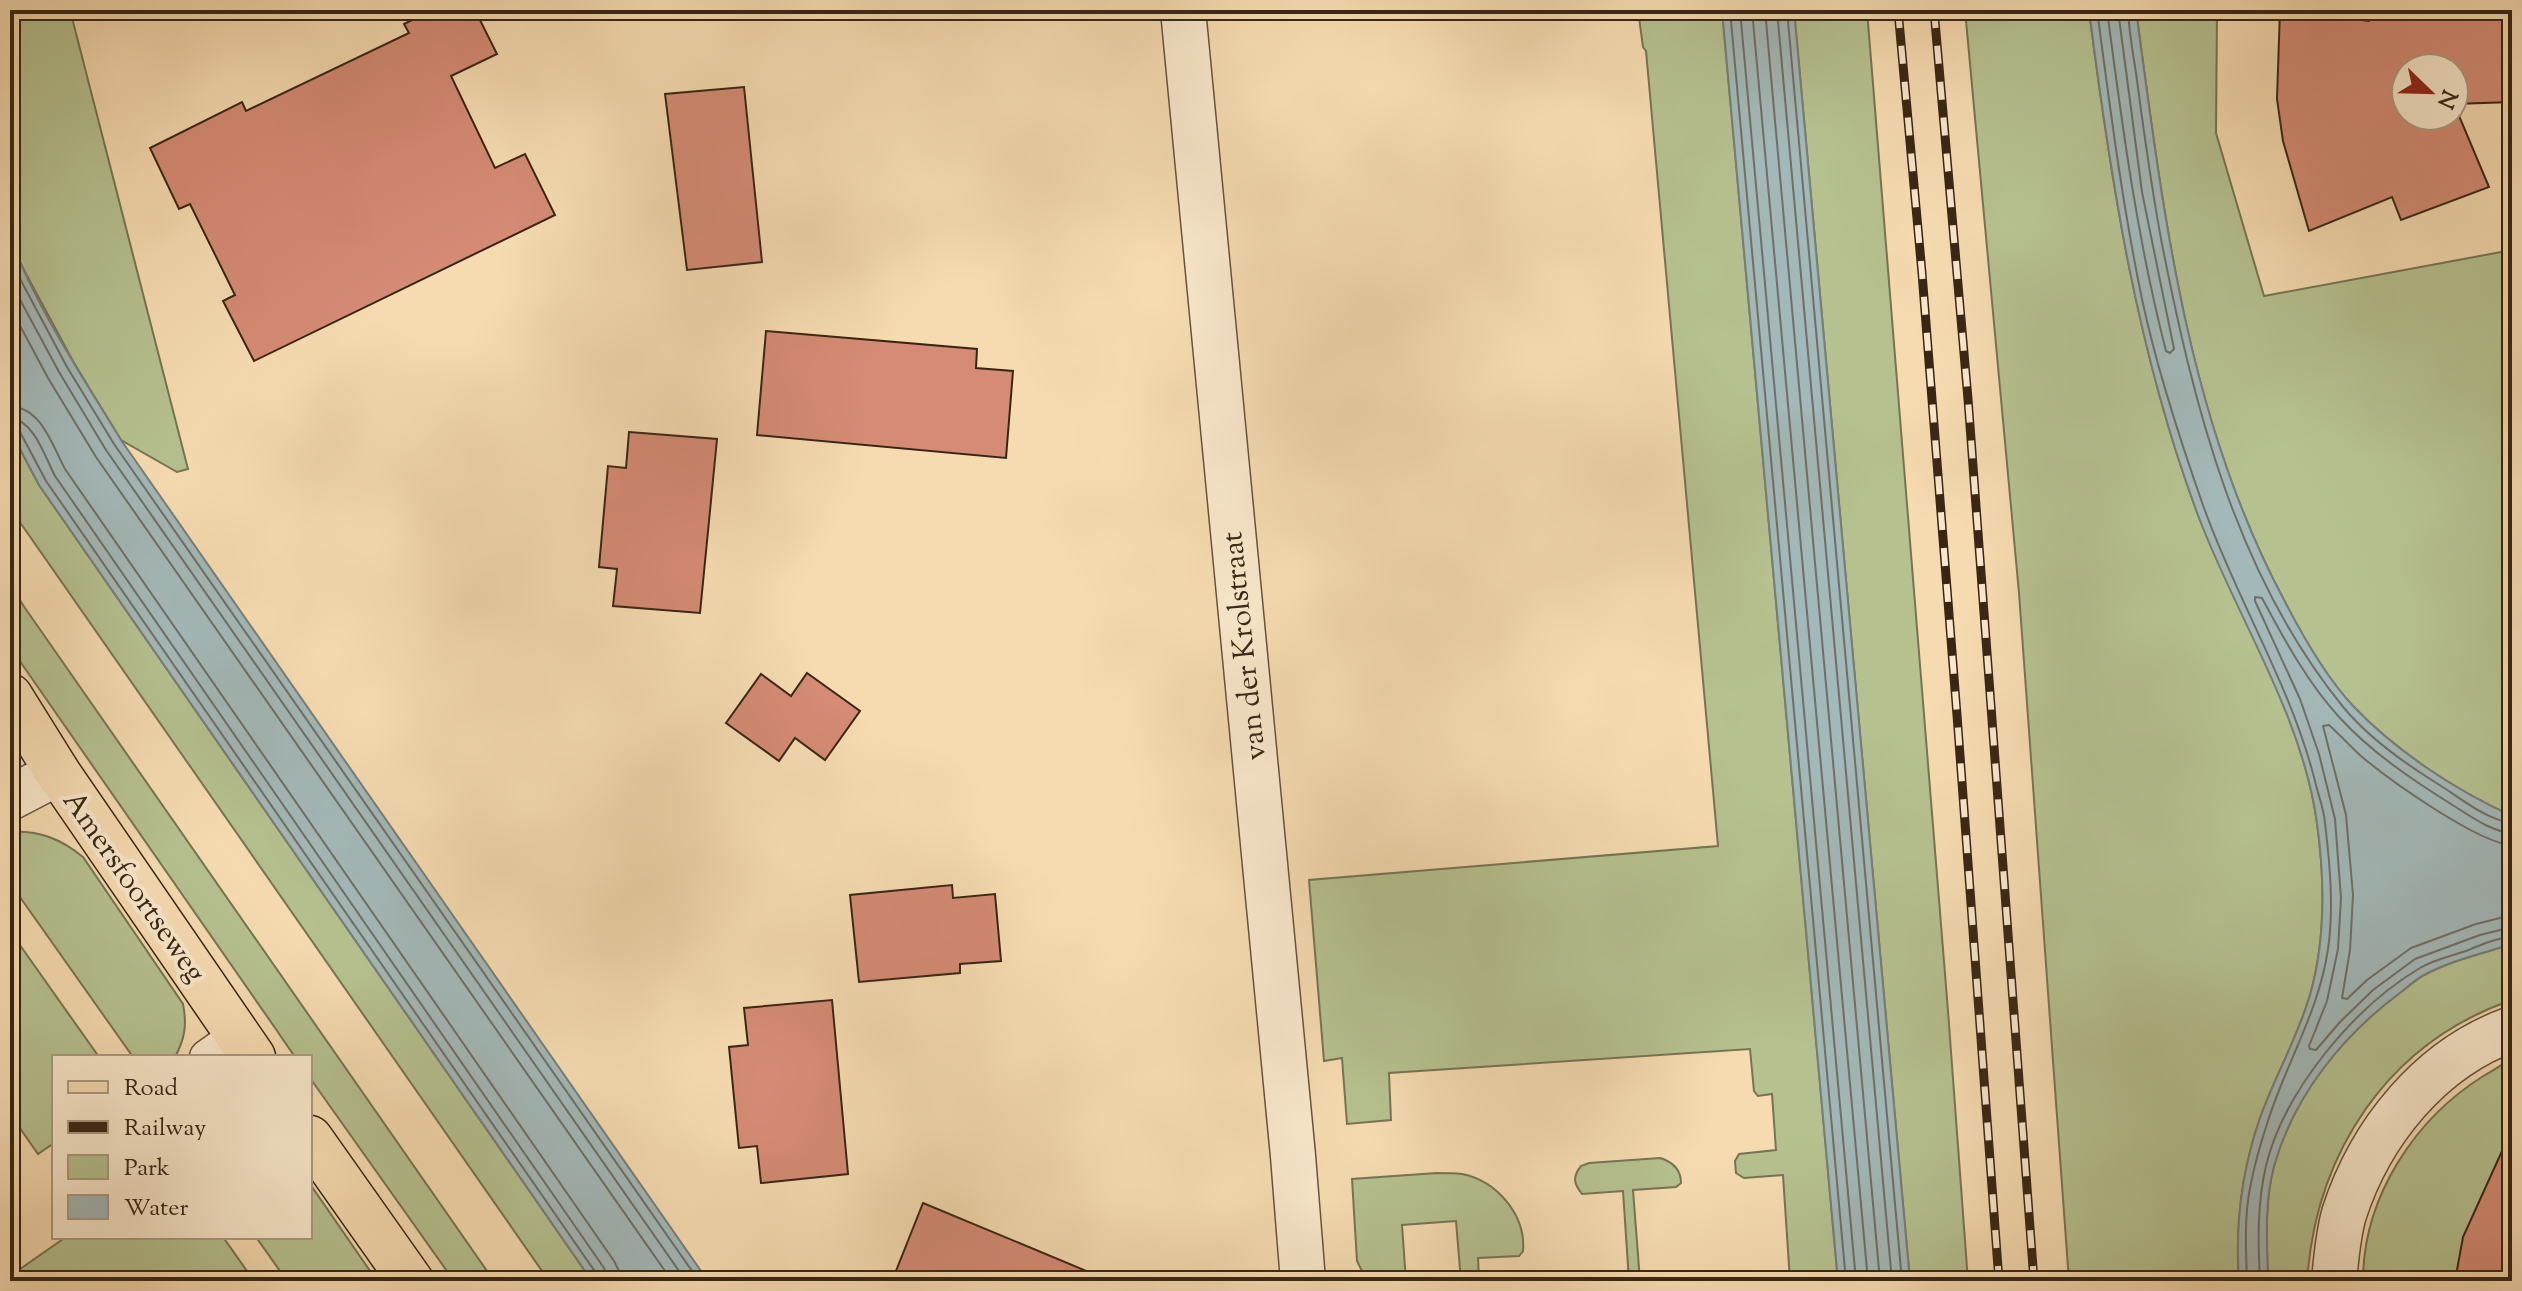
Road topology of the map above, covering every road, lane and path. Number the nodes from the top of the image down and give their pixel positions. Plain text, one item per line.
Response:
1 (1183, 10) edge
2 (13, 704) edge
3 (58, 773) junction
4 (10, 798) edge
5 (2512, 1029) edge
6 (233, 1050) edge
7 (312, 1141) edge
8 (411, 1281) edge
9 (1303, 1281) edge
10 (2334, 1281) edge

1 - 9 street, van der Krolstraat
2 - 3 main road, Amersfoortseweg
3 - 4 street
3 - 6 main road, Amersfoortseweg
5 - 10 street
7 - 8 main road

